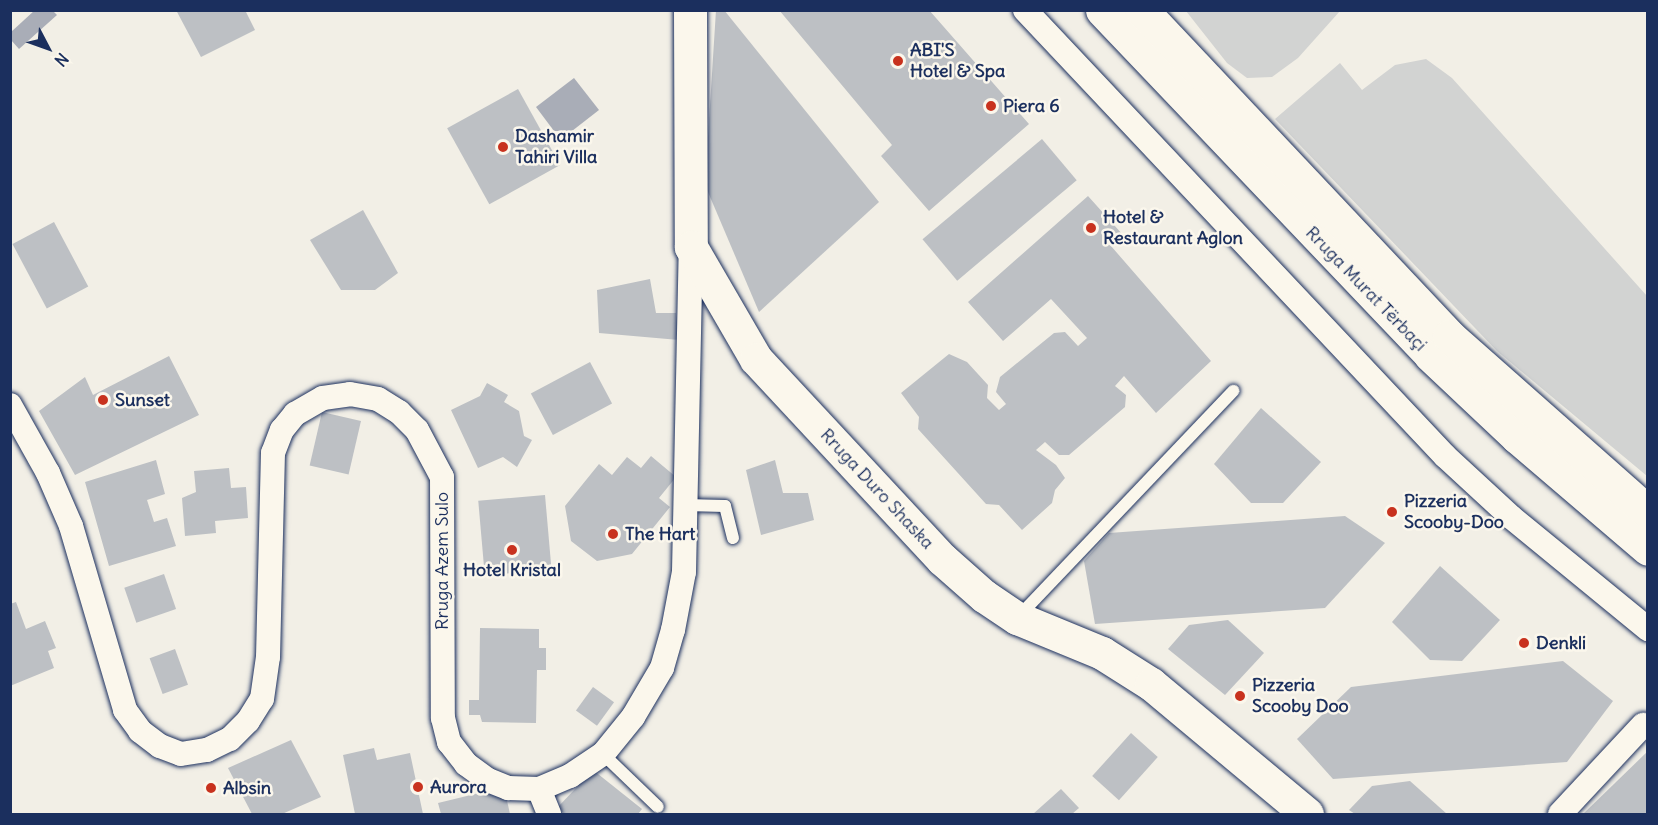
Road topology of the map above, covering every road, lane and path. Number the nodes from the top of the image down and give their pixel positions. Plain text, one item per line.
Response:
1 (690, 10) edge
2 (1025, 10) edge
3 (1102, 10) edge
4 (1142, 10) edge
5 (691, 247) junction
6 (1233, 391) dead end
7 (10, 405) edge
8 (685, 506) junction
9 (1647, 512) edge
10 (733, 538) dead end
11 (1647, 549) edge
12 (1017, 618) junction
13 (1647, 629) edge
14 (1643, 725) dead end
15 (603, 754) junction
16 (539, 789) junction
17 (658, 807) dead end
18 (549, 814) edge
19 (1307, 814) edge
20 (1560, 814) edge

1 - 5 main road, Rruga Duro Shaska
2 - 13 street
3 - 11 main road, Rruga Murat Tërbaçi
4 - 9 main road, Rruga Murat Tërbaçi
5 - 8 street, Rruga Azem Sulo
5 - 12 main road, Rruga Duro Shaska
6 - 12 lane
7 - 16 street, Rruga Azem Sulo
8 - 10 lane
8 - 15 street, Rruga Azem Sulo
12 - 19 main road, Rruga Duro Shaska
14 - 20 street
15 - 16 street, Rruga Azem Sulo
15 - 17 lane
16 - 18 street

